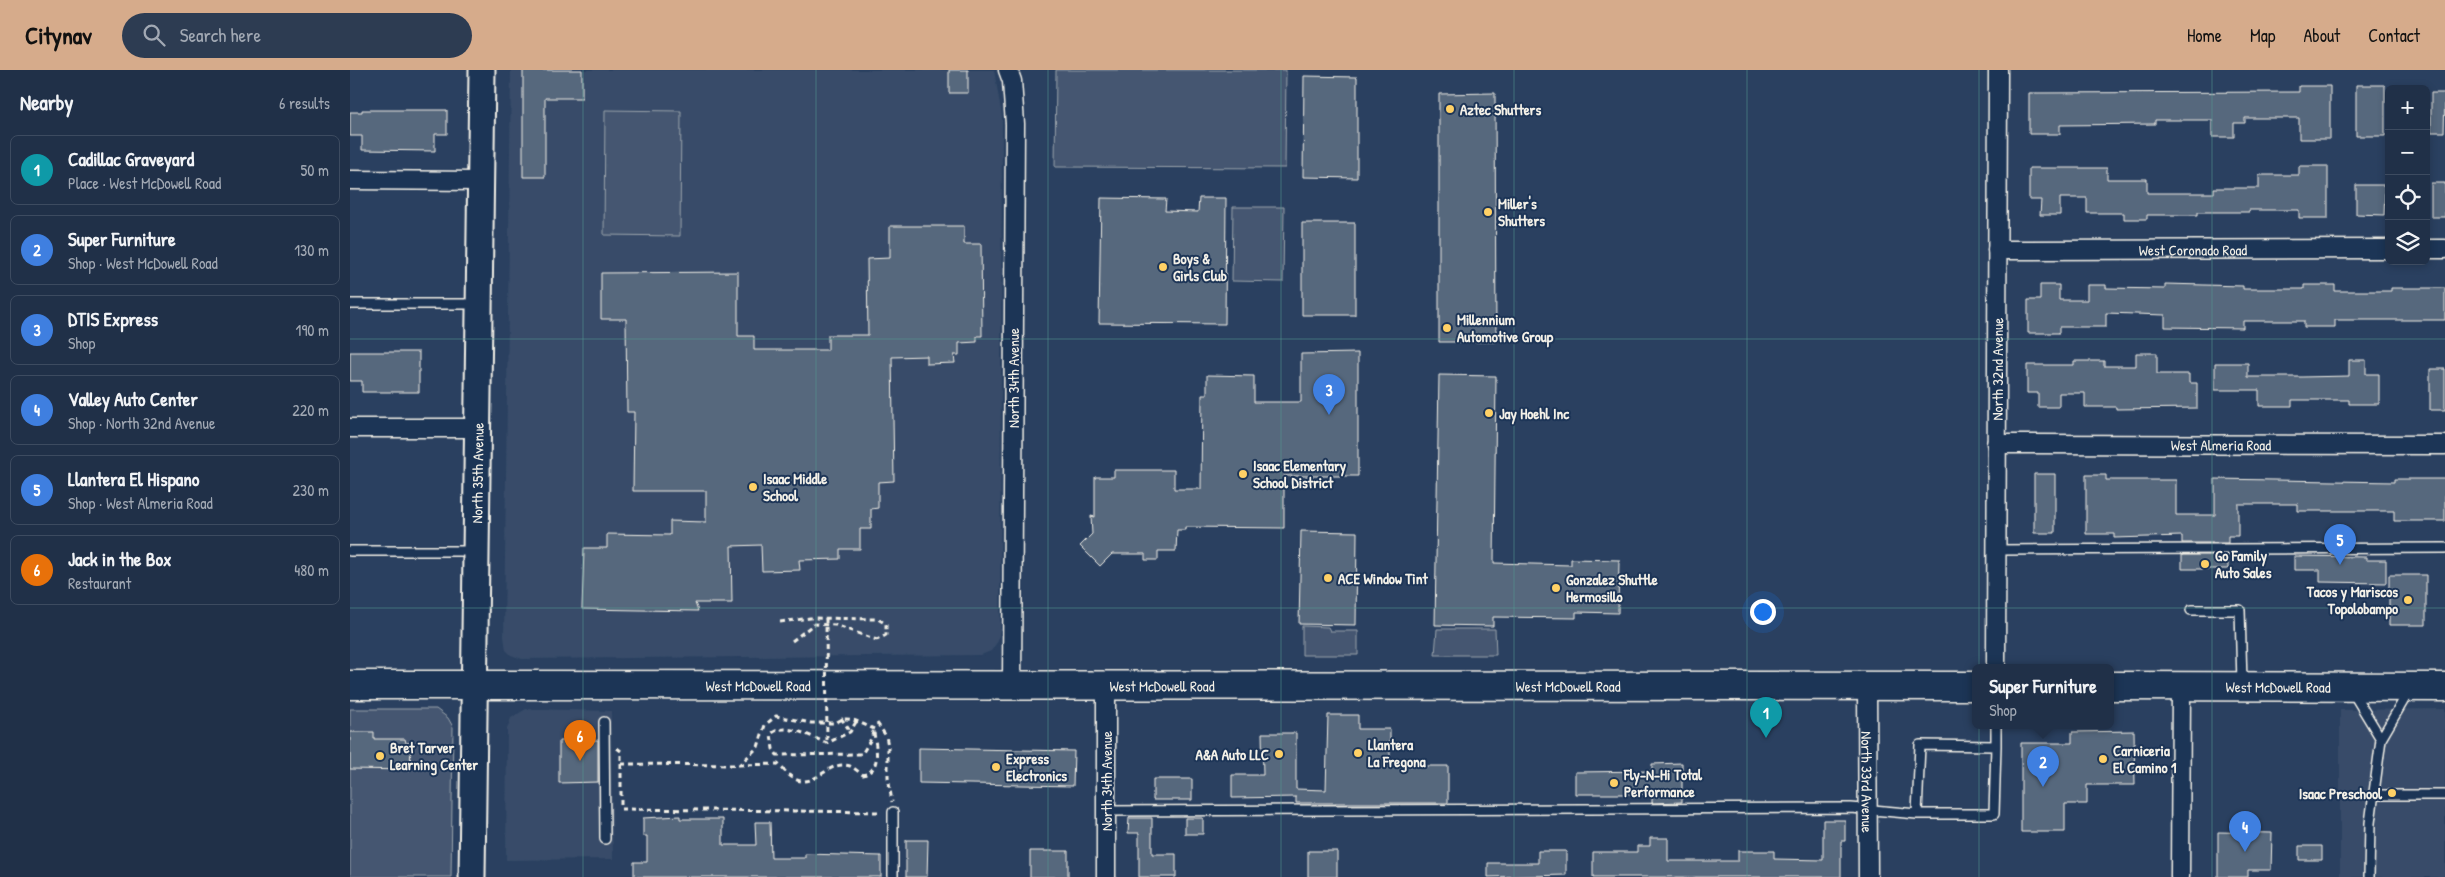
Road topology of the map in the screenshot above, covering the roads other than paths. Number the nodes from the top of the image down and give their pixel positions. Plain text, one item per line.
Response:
1 (482, 70) edge
2 (1008, 70) edge
3 (1998, 70) edge
4 (350, 180) edge
5 (481, 181) junction
6 (2385, 249) edge
7 (2430, 249) edge
8 (2445, 249) edge
9 (1997, 250) junction
10 (350, 304) edge
11 (480, 304) junction
12 (350, 428) edge
13 (478, 428) junction
14 (1996, 444) junction
15 (2445, 444) edge
16 (2445, 548) edge
17 (1995, 550) junction
18 (350, 551) edge
19 (476, 551) junction
20 (2191, 610) dead end
21 (1996, 664) edge
22 (350, 685) edge
23 (475, 686) junction
24 (1012, 686) junction
25 (1106, 686) junction
26 (1867, 686) junction
27 (1972, 686) edge
28 (2114, 686) edge
29 (2181, 686) junction
30 (2242, 686) junction
31 (2350, 686) junction
32 (2412, 687) junction
33 (2445, 687) edge
34 (604, 722) dead end
35 (1996, 729) edge
36 (2381, 739) junction
37 (1996, 746) junction
38 (2373, 794) junction
39 (2445, 795) edge
40 (1106, 811) junction
41 (1868, 811) junction
42 (893, 812) road end
43 (1917, 814) junction
44 (604, 839) dead end
45 (472, 877) edge
46 (893, 877) edge
47 (1106, 877) edge
48 (1868, 877) edge
49 (2180, 877) edge
50 (2369, 877) edge

1 - 5 main road, North 35th Avenue
2 - 24 street, North 34th Avenue
3 - 9 street, North 32nd Avenue
4 - 5 street
5 - 11 main road, North 35th Avenue
6 - 9 street, West Coronado Road
7 - 8 street
9 - 14 street, North 32nd Avenue
10 - 11 lane
11 - 13 main road, North 35th Avenue
12 - 13 street
13 - 19 main road, North 35th Avenue
14 - 15 street, West Almeria Road
14 - 17 street, North 32nd Avenue
16 - 17 lane
17 - 21 street, North 32nd Avenue
18 - 19 lane
19 - 23 main road, North 35th Avenue
20 - 30 lane
22 - 23 main road, West McDowell Road
23 - 24 main road, West McDowell Road
23 - 45 main road, North 35th Avenue
24 - 25 main road, West McDowell Road
25 - 26 main road, West McDowell Road
25 - 40 street, North 34th Avenue
26 - 27 main road, West McDowell Road
26 - 41 street, North 33rd Avenue
28 - 29 main road, West McDowell Road
29 - 30 main road, West McDowell Road
29 - 49 street
30 - 31 main road, West McDowell Road
31 - 32 main road, West McDowell Road
31 - 36 lane
32 - 33 main road, West McDowell Road
32 - 36 lane
34 - 44 lane
35 - 37 lane
36 - 38 lane
37 - 43 lane
37 - 43 lane
38 - 39 lane
38 - 50 lane
40 - 41 lane
40 - 47 street, North 34th Avenue
41 - 43 lane
41 - 48 street, North 33rd Avenue
42 - 46 lane

